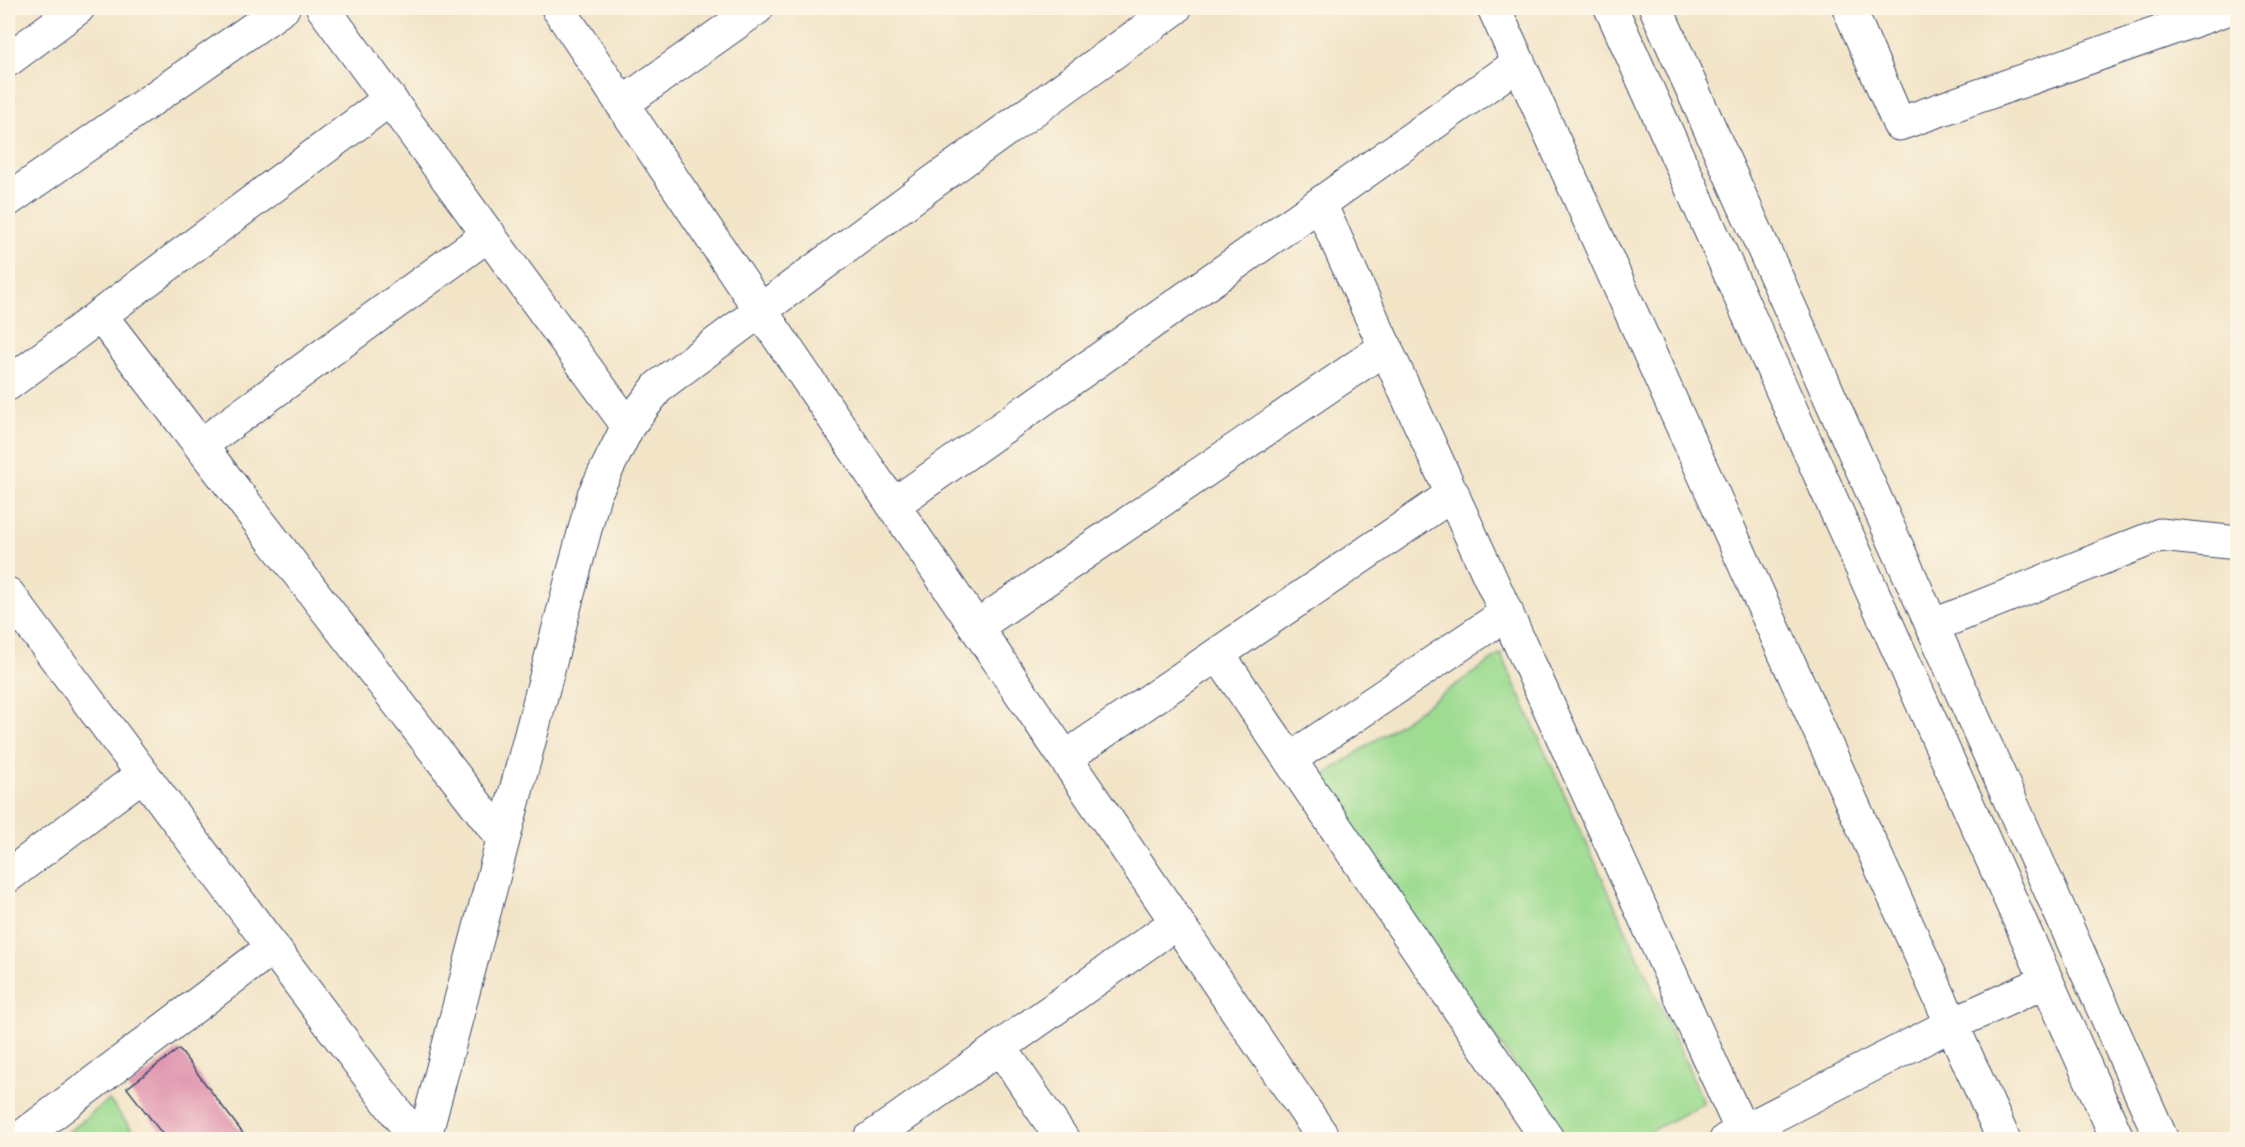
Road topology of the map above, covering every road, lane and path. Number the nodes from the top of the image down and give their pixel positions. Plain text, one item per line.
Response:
1 (78, 8) edge
2 (283, 8) edge
3 (323, 8) edge
4 (558, 8) edge
5 (757, 8) edge
6 (1175, 8) edge
7 (1494, 8) edge
8 (1611, 8) edge
9 (1656, 8) edge
10 (1850, 8) edge
11 (2230, 8) edge
12 (8, 60) edge
13 (1519, 63) junction
14 (390, 99) junction
15 (622, 104) junction
16 (8, 200) edge
17 (1320, 204) junction
18 (489, 234) junction
19 (761, 311) junction
20 (100, 315) junction
21 (1386, 347) junction
22 (8, 384) edge
23 (628, 426) junction
24 (201, 446) junction
25 (1453, 494) junction
26 (893, 505) junction
27 (2238, 543) edge
28 (8, 594) edge
29 (1507, 613) junction
30 (1932, 626) junction
31 (976, 627) junction
32 (1218, 654) junction
33 (1065, 758) junction
34 (1290, 759) junction
35 (143, 774) junction
36 (503, 839) junction
37 (8, 876) edge
38 (1177, 922) junction
39 (273, 947) junction
40 (2047, 981) junction
41 (1952, 1024) junction
42 (1000, 1047) junction
43 (1734, 1135) edge
44 (875, 1138) edge
45 (18, 1140) edge
46 (417, 1140) edge
47 (424, 1140) edge
48 (1063, 1140) edge
49 (1325, 1140) edge
50 (1548, 1140) edge
51 (2004, 1140) edge
52 (2118, 1140) edge
53 (2162, 1140) edge

1 - 12 street
2 - 16 street
3 - 14 street
4 - 15 street
5 - 15 street
6 - 19 street
7 - 13 street
8 - 40 street
9 - 30 street
10 - 11 street
13 - 17 street
13 - 41 street
14 - 18 street
14 - 20 street
15 - 19 street
17 - 21 street
17 - 26 street
18 - 23 street
18 - 24 street
19 - 23 street
19 - 26 street
20 - 22 street
20 - 24 street
21 - 25 street
21 - 31 street
23 - 36 street
24 - 36 street
25 - 29 street
25 - 32 street
26 - 31 street
27 - 30 street
28 - 35 street
29 - 34 street
29 - 43 street
30 - 53 street
31 - 33 street
32 - 33 street
32 - 34 street
33 - 38 street
34 - 50 street
35 - 37 street
35 - 39 street
36 - 47 street
38 - 42 street
38 - 49 street
39 - 45 street
39 - 46 street
40 - 41 street
40 - 52 street
41 - 43 street
41 - 51 street
42 - 44 street
42 - 48 street

